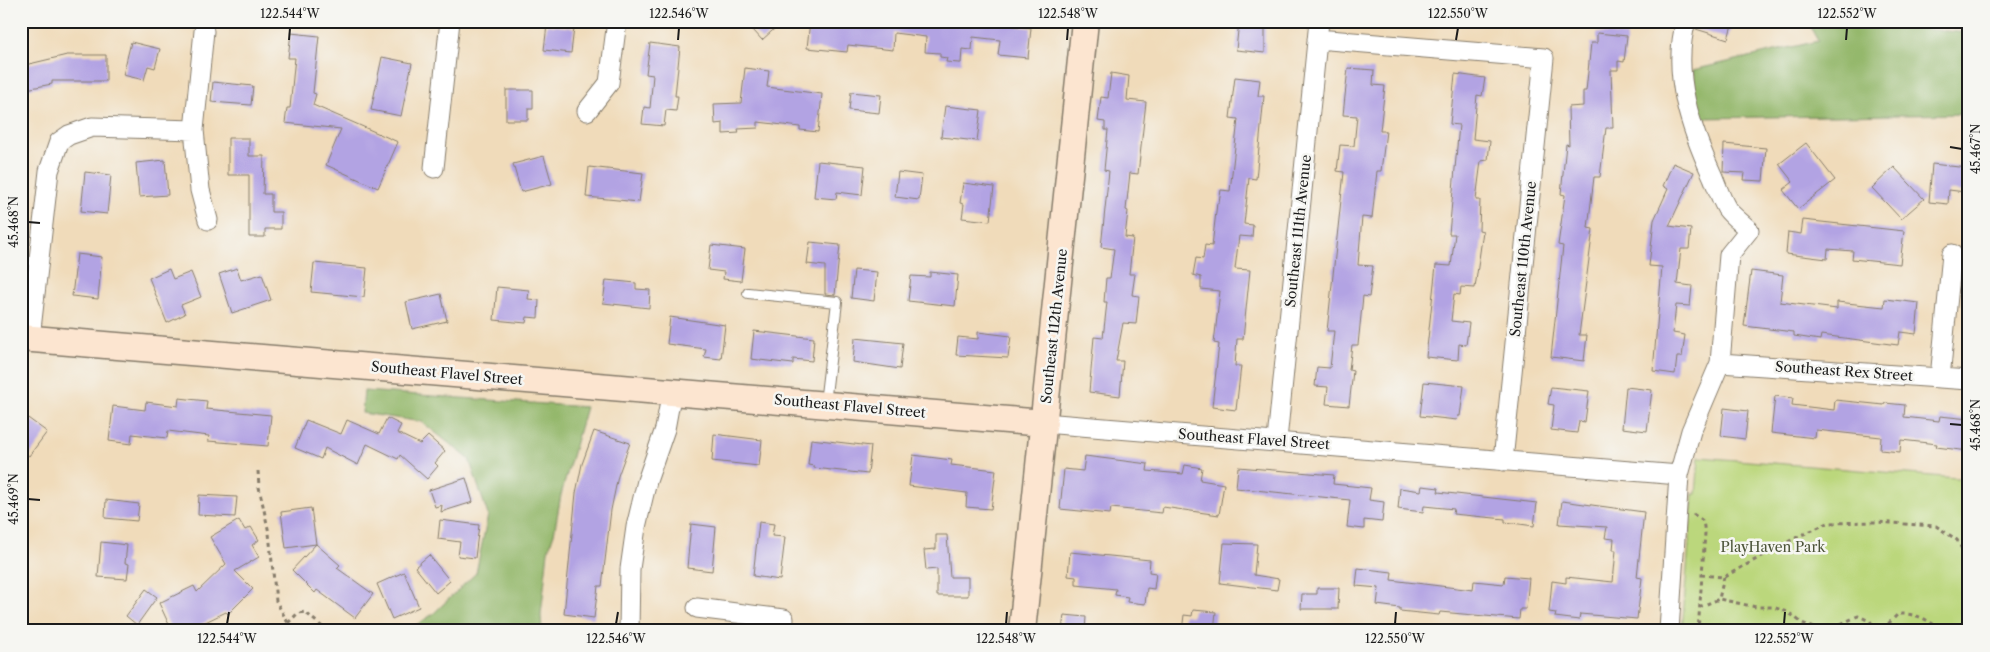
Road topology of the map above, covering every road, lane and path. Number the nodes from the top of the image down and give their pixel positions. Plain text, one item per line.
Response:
1 (450, 21) edge
2 (617, 21) edge
3 (1085, 21) edge
4 (1680, 21) edge
5 (1686, 21) edge
6 (1318, 30) edge
7 (204, 31) dead end
8 (1680, 41) junction
9 (587, 111) dead end
10 (194, 130) junction
11 (434, 168) dead end
12 (208, 220) dead end
13 (1952, 254) dead end
14 (748, 294) dead end
15 (26, 338) edge
16 (1720, 363) junction
17 (1940, 378) junction
18 (1969, 380) edge
19 (672, 391) junction
20 (824, 404) junction
21 (1044, 423) junction
22 (1277, 440) junction
23 (1503, 460) junction
24 (258, 471) dead end
25 (1679, 476) junction
26 (1677, 508) junction
27 (1969, 562) edge
28 (1701, 575) junction
29 (1724, 577) junction
30 (21, 594) edge
31 (1719, 599) junction
32 (1699, 607) junction
33 (697, 608) dead end
34 (21, 613) edge
35 (288, 623) junction
36 (1969, 623) edge
37 (784, 625) edge
38 (281, 631) edge
39 (327, 631) edge
40 (630, 631) edge
41 (1022, 631) edge
42 (1669, 631) edge
43 (1698, 631) edge
44 (1877, 631) edge
45 (1885, 631) edge
46 (1944, 631) edge
47 (1966, 631) edge

1 - 11 street
2 - 9 street
3 - 21 street, Southeast 112th Avenue
4 - 8 lane
5 - 8 street
6 - 22 street, Southeast 111th Avenue
6 - 23 street, Southeast 110th Avenue
7 - 10 street
8 - 16 street
10 - 12 street
10 - 15 street
13 - 17 street
14 - 20 lane
15 - 19 street, Southeast Flavel Street
16 - 17 street, Southeast Rex Street
16 - 25 street
17 - 18 street, Southeast Rex Street
19 - 20 street, Southeast Flavel Street
19 - 40 street
20 - 21 street, Southeast Flavel Street
21 - 22 street, Southeast Flavel Street
21 - 41 street, Southeast 112th Avenue
22 - 23 street, Southeast Flavel Street
23 - 25 street, Southeast Flavel Street
24 - 35 path
25 - 26 street
26 - 28 path
26 - 42 street
27 - 29 path
28 - 29 path
28 - 32 path
29 - 31 path
30 - 34 path
31 - 32 path
31 - 44 path
32 - 43 path
33 - 37 street
35 - 38 path
35 - 39 path
36 - 47 path
45 - 46 path

